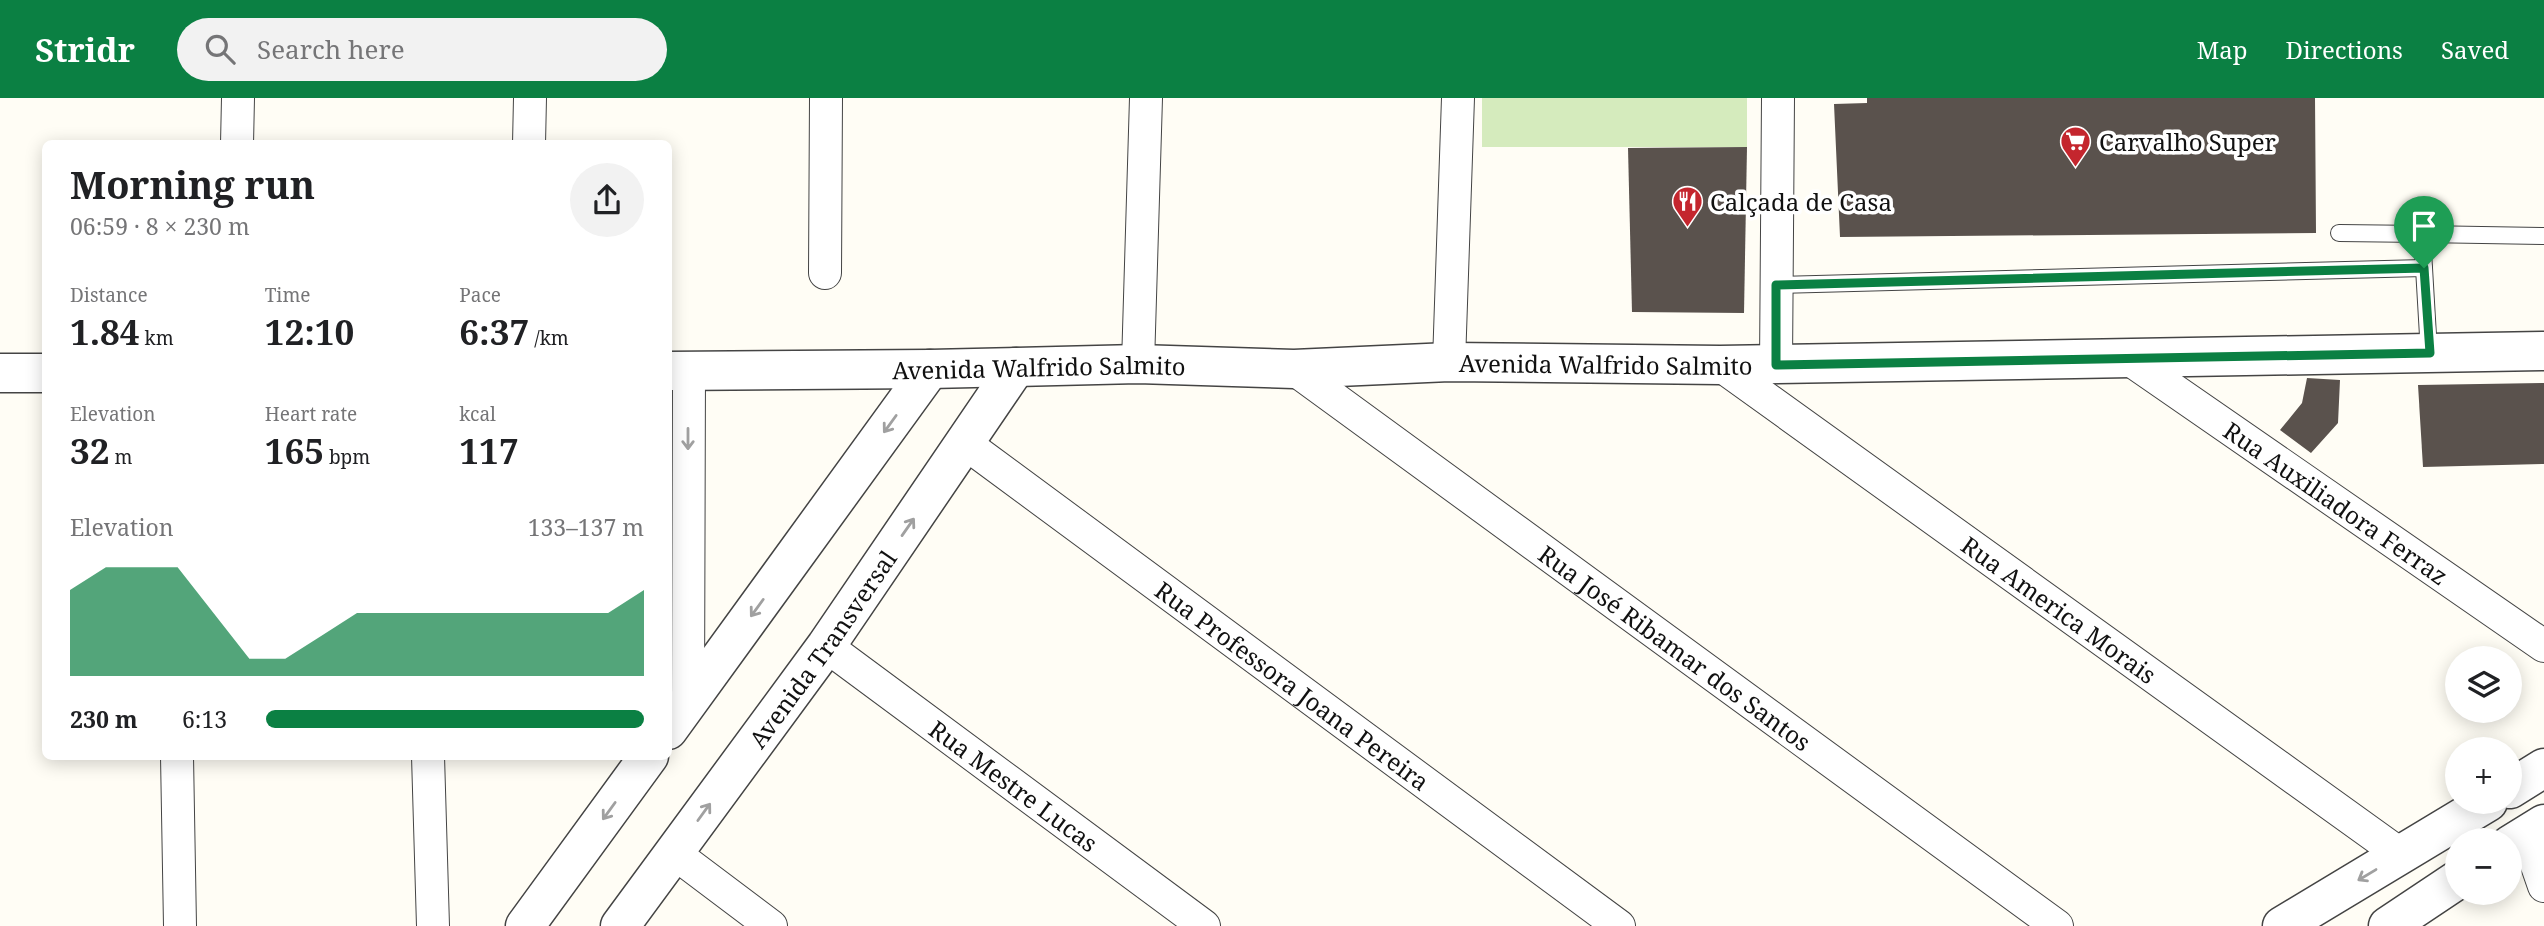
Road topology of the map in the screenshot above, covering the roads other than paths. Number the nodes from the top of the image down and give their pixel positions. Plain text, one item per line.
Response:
1 (238, 98) edge
2 (530, 98) edge
3 (826, 98) edge
4 (1146, 98) edge
5 (1458, 98) edge
6 (1778, 98) edge
7 (237, 140) edge
8 (529, 140) edge
9 (2339, 233) dead end
10 (2423, 234) junction
11 (2544, 236) edge
12 (2424, 268) junction
13 (825, 273) dead end
14 (1776, 285) junction
15 (2544, 351) edge
16 (2430, 353) junction
17 (2129, 359) junction
18 (1449, 362) junction
19 (1138, 364) junction
20 (1720, 365) junction
21 (1776, 365) junction
22 (1016, 367) junction
23 (930, 369) junction
24 (1294, 369) junction
25 (679, 371) edge
26 (0, 373) edge
27 (42, 373) edge
28 (965, 444) junction
29 (826, 646) junction
30 (2544, 646) edge
31 (678, 716) edge
32 (177, 760) edge
33 (428, 760) edge
34 (646, 760) edge
35 (2544, 768) edge
36 (2522, 782) edge
37 (2468, 814) edge
38 (2526, 834) edge
39 (674, 853) junction
40 (2400, 854) junction
41 (2544, 886) edge
42 (2445, 888) edge
43 (180, 926) edge
44 (433, 926) edge
45 (525, 926) edge
46 (620, 926) edge
47 (771, 926) edge
48 (1204, 926) edge
49 (1619, 926) edge
50 (2057, 926) edge
51 (2282, 926) edge
52 (2388, 926) edge

1 - 7 street
2 - 8 street
3 - 13 street
4 - 19 street
5 - 18 street
6 - 14 street
9 - 10 lane
10 - 11 lane
10 - 12 lane
12 - 14 lane
12 - 16 lane
14 - 21 street
15 - 16 street, Avenida Walfrido Salmito
16 - 17 street, Avenida Walfrido Salmito
17 - 21 street, Avenida Walfrido Salmito
17 - 30 street, Rua Auxiliadora Ferraz
18 - 20 street, Avenida Walfrido Salmito
18 - 24 street, Avenida Walfrido Salmito
19 - 22 street, Avenida Walfrido Salmito
19 - 24 street, Avenida Walfrido Salmito
20 - 21 street, Avenida Walfrido Salmito
20 - 40 street, Rua America Morais
22 - 23 street, Avenida Walfrido Salmito
22 - 28 street, Avenida Transversal
23 - 25 street, Avenida Walfrido Salmito
23 -> 31 street
24 - 50 street, Rua José Ribamar dos Santos
25 -> 31 street
26 - 27 street
29 -> 28 street, Avenida Transversal
28 - 49 street, Rua Professora Joana Pereira
39 -> 29 street, Avenida Transversal
29 - 48 street, Rua Mestre Lucas
32 - 43 street
33 - 44 street
34 -> 45 street
35 - 36 street
37 - 40 street
38 - 41 street
39 - 46 street, Avenida Transversal
39 - 47 street
40 -> 51 street
42 - 52 street

